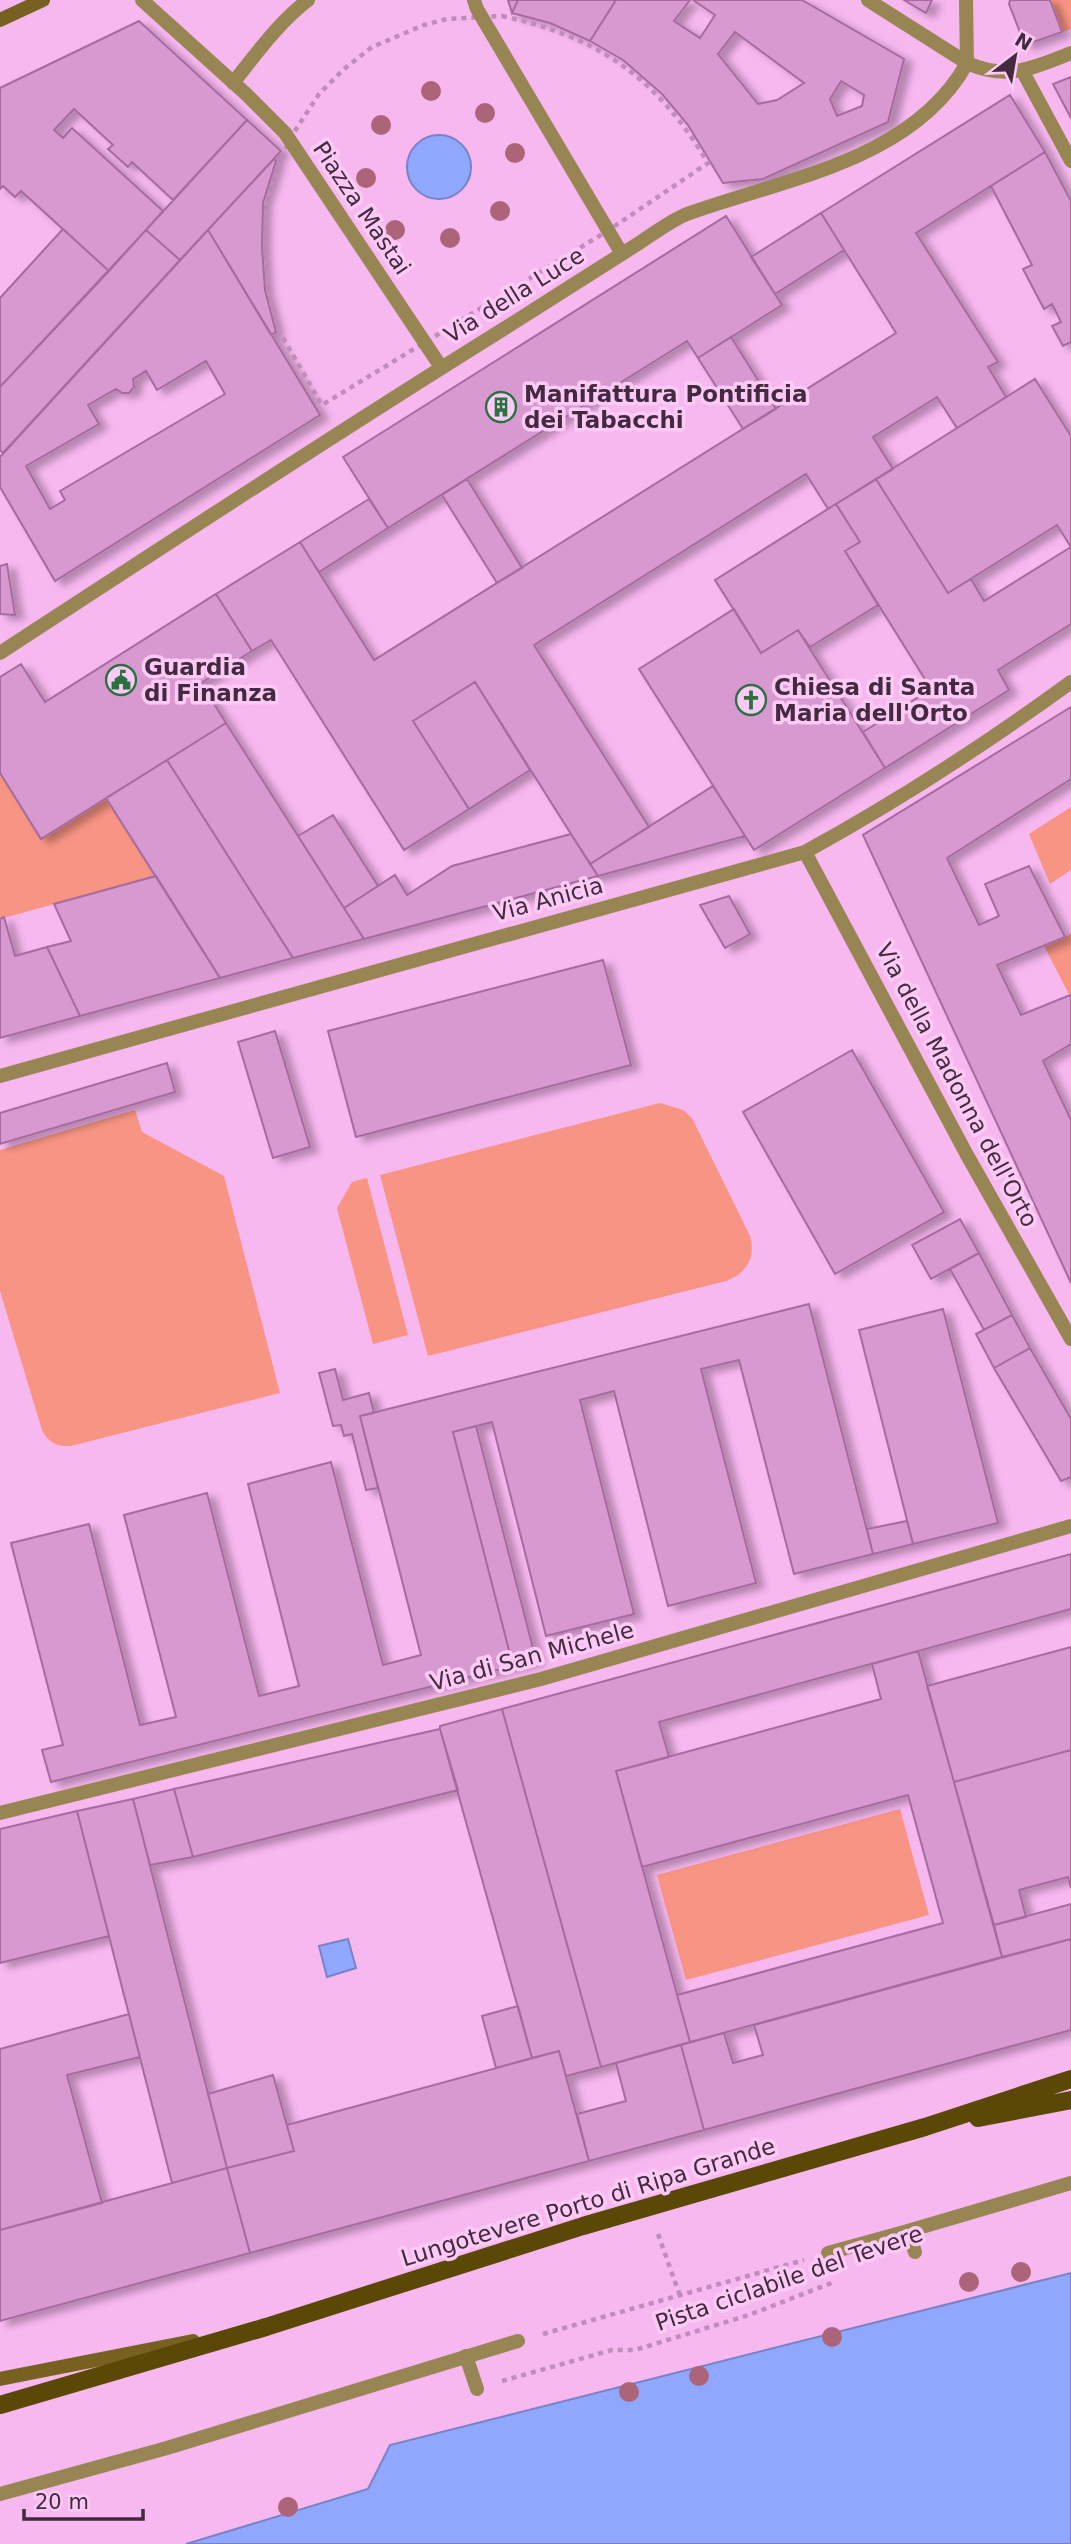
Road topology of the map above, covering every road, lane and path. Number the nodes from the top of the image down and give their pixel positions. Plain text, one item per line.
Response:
1 (43, 0) edge
2 (142, 0) edge
3 (308, 0) edge
4 (474, 0) edge
5 (868, 0) edge
6 (966, 0) edge
7 (481, 16) junction
8 (0, 20) edge
9 (1071, 53) edge
10 (967, 63) junction
11 (1023, 72) junction
12 (233, 83) junction
13 (289, 140) junction
14 (1071, 162) edge
15 (609, 230) junction
16 (622, 254) junction
17 (424, 342) junction
18 (441, 368) junction
19 (0, 653) edge
20 (1071, 682) edge
21 (806, 852) junction
22 (0, 1076) edge
23 (1071, 1339) edge
24 (1071, 1526) edge
25 (0, 1813) edge
26 (1071, 2079) edge
27 (1071, 2100) edge
28 (925, 2127) junction
29 (1071, 2183) edge
30 (908, 2231) junction
31 (658, 2234) dead end
32 (828, 2252) joint
33 (915, 2252) dead end
34 (840, 2280) dead end
35 (680, 2296) junction
36 (266, 2326) junction
37 (518, 2341) joint
38 (466, 2356) junction
39 (0, 2379) edge
40 (477, 2389) joint
41 (0, 2405) edge
42 (0, 2494) edge

1 - 8 main road
2 - 12 street, Piazza Mastai
3 - 12 street
4 - 7 street
5 - 10 street
6 - 10 street
7 - 13 path
7 - 15 street
7 - 15 path
9 - 11 street
10 - 11 street
10 - 16 street, Via della Luce
11 - 14 street
12 - 13 street, Piazza Mastai
13 - 17 street, Piazza Mastai
13 - 17 path
15 - 16 street
15 - 17 path
16 - 18 street, Via della Luce
17 - 18 street, Piazza Mastai
18 - 19 street, Via della Luce
20 - 21 street, Via Anicia
21 - 22 street, Via Anicia
21 - 23 street, Via della Madonna dell'Orto
24 - 25 street, Via di San Michele
26 - 28 main road, Lungotevere Porto di Ripa Grande
27 - 28 main road, Lungotevere Porto di Ripa Grande
28 - 36 main road, Lungotevere Porto di Ripa Grande
29 - 30 street
30 - 32 street
30 - 33 street
31 - 35 path
32 - 35 path
34 - 40 path, Pista ciclabile del Tevere
35 - 37 path
36 - 39 main road, Lungotevere Porto di Ripa Grande
36 - 41 main road, Lungotevere Porto di Ripa Grande
37 - 38 street
38 - 40 street
38 - 42 street

